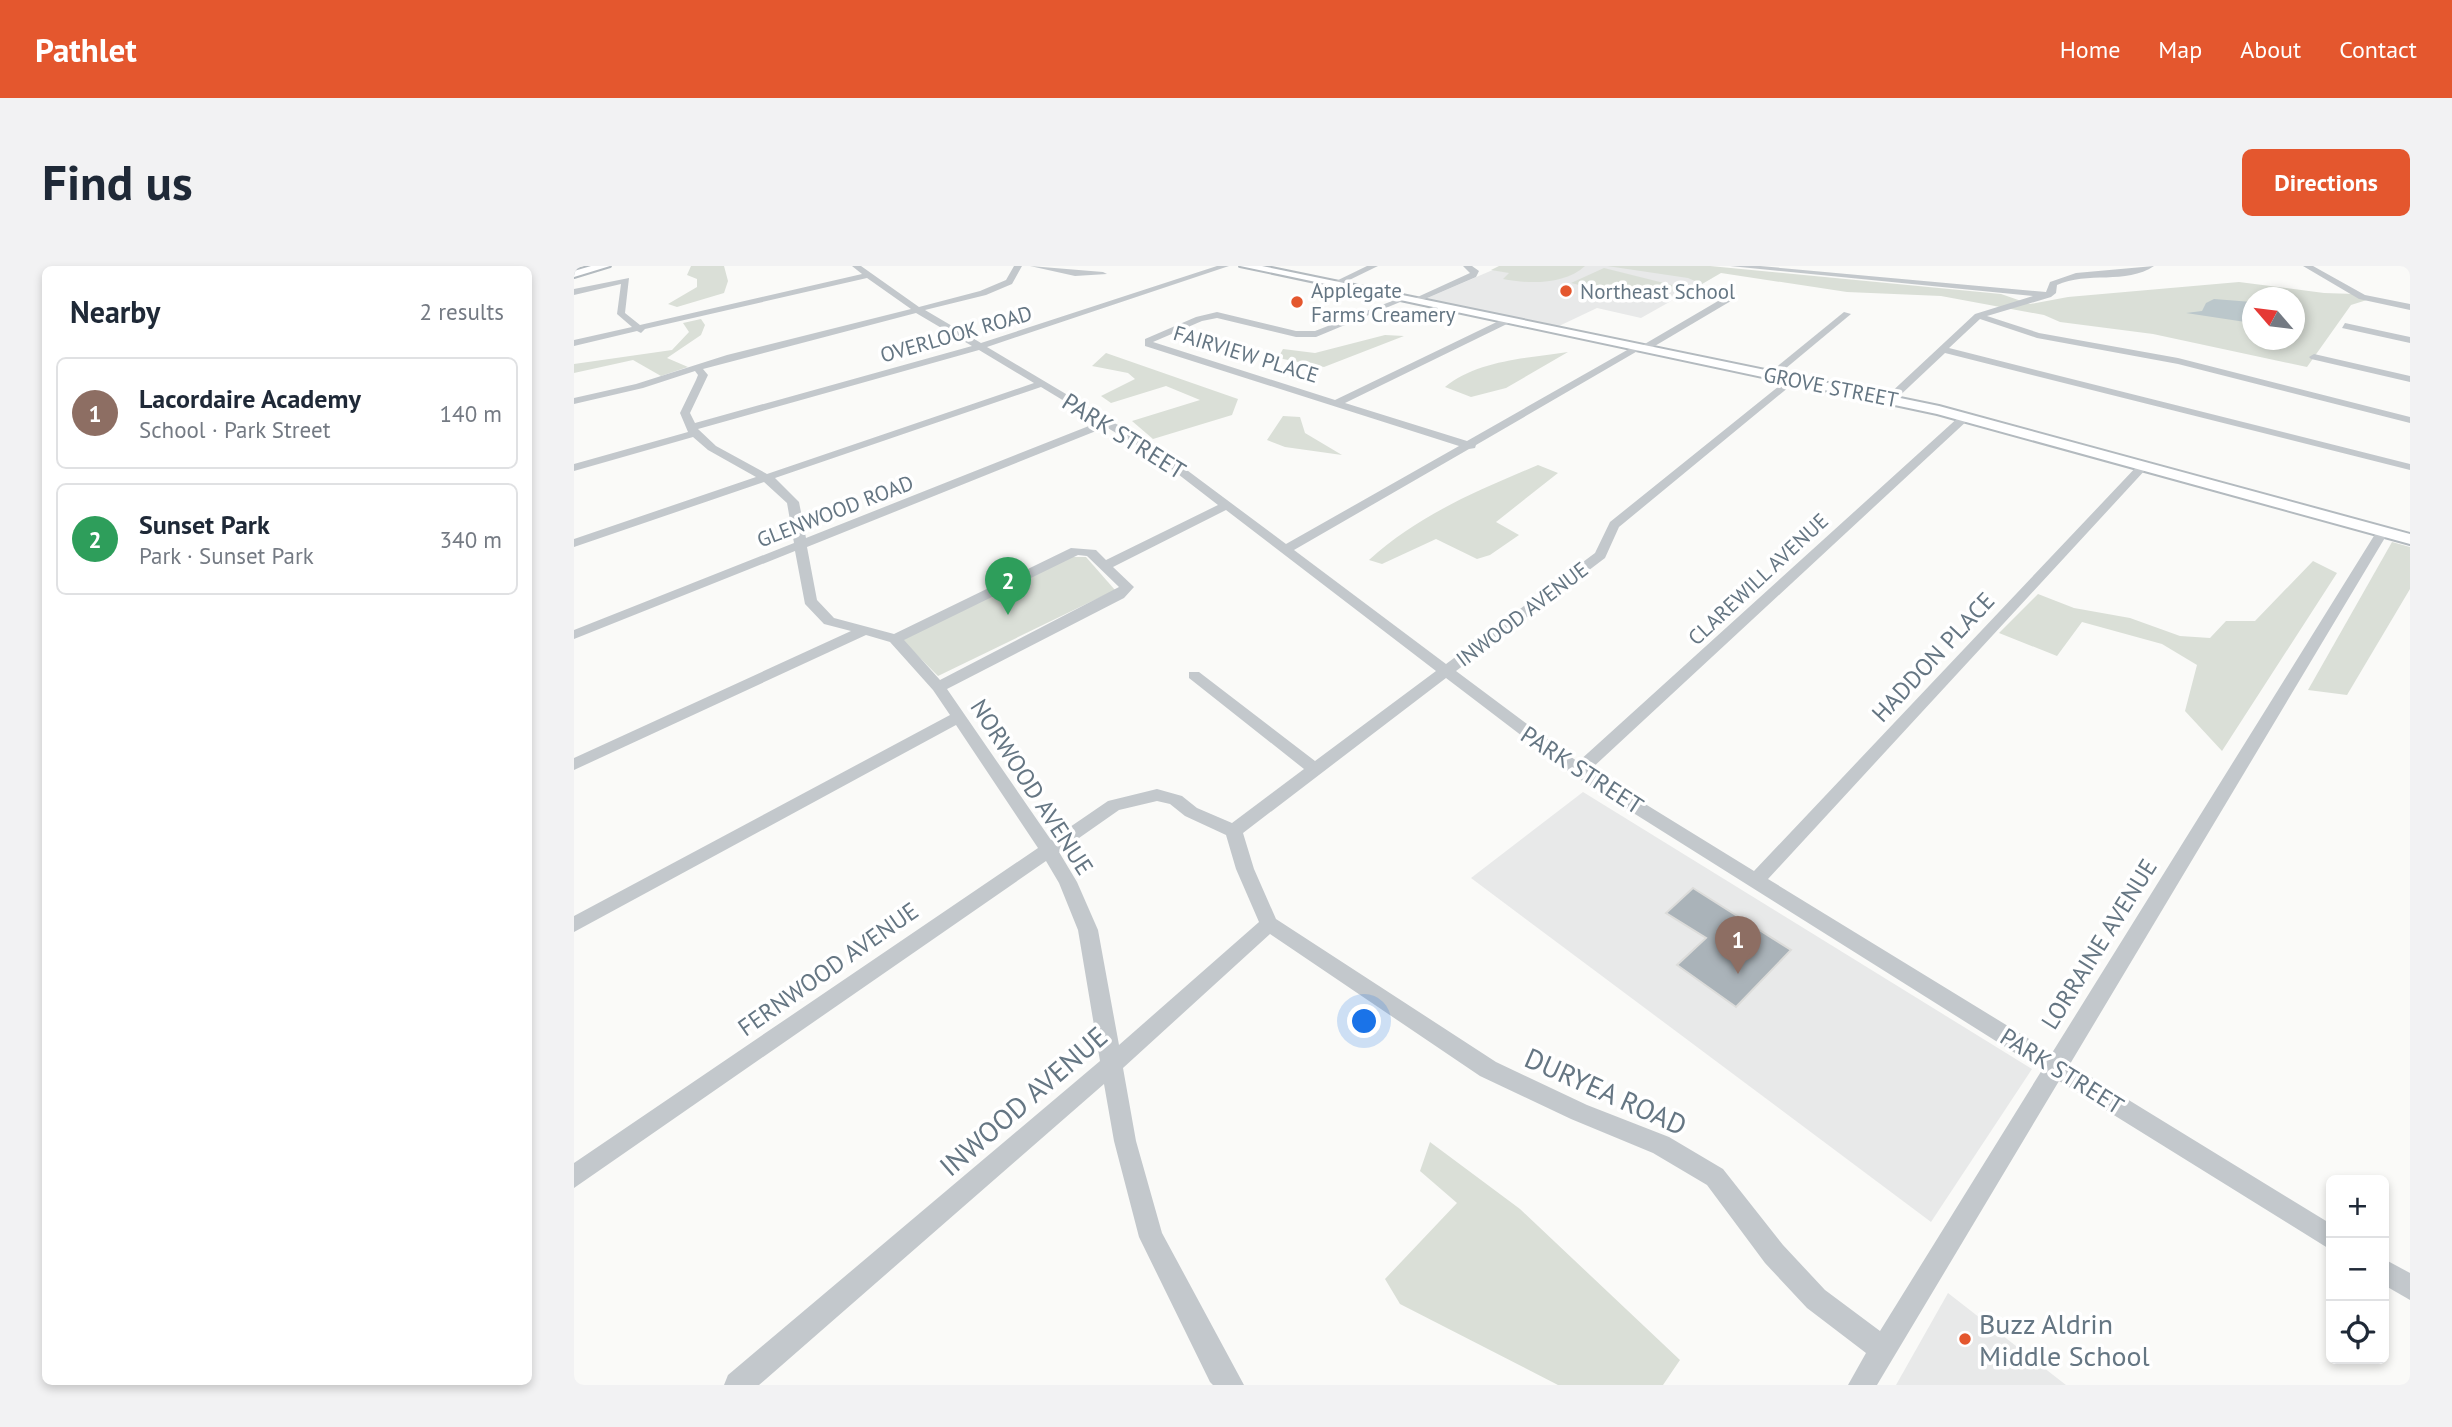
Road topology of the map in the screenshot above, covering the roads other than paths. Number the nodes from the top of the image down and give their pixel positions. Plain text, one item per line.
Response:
1 (604, 266) edge
2 (1034, 266) edge
3 (1224, 266) edge
4 (1246, 266) edge
5 (1374, 266) edge
6 (1467, 266) edge
7 (1734, 266) edge
8 (1871, 266) edge
9 (2066, 266) edge
10 (2150, 266) edge
11 (2307, 266) edge
12 (1014, 267) edge
13 (863, 270) edge
14 (574, 274) edge
15 (1103, 274) dead end
16 (2082, 275) junction
17 (1859, 279) junction
18 (1334, 284) junction
19 (574, 292) edge
20 (626, 293) junction
21 (613, 295) dead end
22 (2048, 295) junction
23 (1733, 296) dead end
24 (600, 297) dead end
25 (1402, 298) junction
26 (1415, 300) junction
27 (574, 301) edge
28 (2410, 307) edge
29 (918, 310) junction
30 (1846, 314) dead end
31 (1978, 316) junction
32 (1508, 320) junction
33 (2345, 326) dead end
34 (640, 330) junction
35 (2410, 340) edge
36 (574, 344) edge
37 (979, 347) junction
38 (1642, 348) junction
39 (1942, 349) junction
40 (2314, 357) dead end
41 (698, 368) junction
42 (1771, 376) junction
43 (2410, 379) edge
44 (1792, 380) junction
45 (1041, 384) junction
46 (1890, 399) junction
47 (574, 401) edge
48 (1338, 402) junction
49 (1965, 417) junction
50 (2410, 420) edge
51 (1109, 422) junction
52 (694, 430) junction
53 (1471, 446) junction
54 (2143, 466) junction
55 (2410, 467) edge
56 (574, 468) edge
57 (767, 477) junction
58 (1227, 505) junction
59 (2383, 531) junction
60 (2410, 539) edge
61 (574, 542) edge
62 (800, 547) junction
63 (1285, 550) junction
64 (1106, 565) junction
65 (864, 631) junction
66 (574, 635) edge
67 (895, 639) junction
68 (1444, 672) junction
69 (1195, 675) dead end
70 (938, 687) junction
71 (957, 718) junction
72 (574, 765) edge
73 (1316, 770) junction
74 (1579, 771) junction
75 (1234, 831) junction
76 (1048, 849) junction
77 (1756, 880) junction
78 (1269, 924) junction
79 (574, 925) edge
80 (1112, 1064) junction
81 (2054, 1066) junction
82 (574, 1177) edge
83 (2326, 1235) edge
84 (2389, 1274) edge
85 (2410, 1287) edge
86 (1884, 1350) junction
87 (1219, 1381) edge
88 (737, 1385) edge
89 (1862, 1385) edge

1 - 14 main road
2 - 15 street
3 - 37 street, OVERLOOK ROAD
4 - 18 main road, GROVE STREET
5 - 18 street
6 - 26 street
7 - 17 street
8 - 17 street
9 - 16 street
10 - 16 street
11 - 28 street
12 - 29 street
13 - 29 street, PARK STREET
13 - 34 street
16 - 22 street
17 - 22 street
18 - 25 main road, GROVE STREET
19 - 20 street
20 - 21 street
20 - 34 street
22 - 31 street
23 - 38 street
24 - 27 street
25 - 26 main road, GROVE STREET
25 - 48 street, FAIRVIEW PLACE
26 - 32 main road, GROVE STREET
29 - 37 street, PARK STREET
29 - 41 street
30 - 42 street
31 - 39 street
31 - 50 street
32 - 38 main road, GROVE STREET
32 - 48 street
33 - 35 street
34 - 36 street
37 - 45 street, PARK STREET
37 - 52 street, OVERLOOK ROAD
38 - 42 main road, GROVE STREET
38 - 53 street
39 - 46 street
39 - 55 street
40 - 43 street
41 - 47 street
41 - 52 street
42 - 44 main road, GROVE STREET
44 - 46 main road, GROVE STREET
44 - 68 street, INWOOD AVENUE
45 - 51 street, PARK STREET
45 - 57 street
46 - 49 main road, GROVE STREET
48 - 53 street, FAIRVIEW PLACE
49 - 54 main road, GROVE STREET
49 - 74 street, CLAREWILL AVENUE
51 - 58 street, PARK STREET
51 - 62 street, GLENWOOD ROAD
52 - 56 street, OVERLOOK ROAD
52 - 57 street
53 - 63 street
54 - 59 main road, GROVE STREET
54 - 77 street, HADDON PLACE
57 - 61 street
57 - 62 street
58 - 63 street, PARK STREET
58 - 64 street
59 - 60 main road, GROVE STREET
59 - 81 street, LORRAINE AVENUE
62 - 65 street
62 - 66 street, GLENWOOD ROAD
63 - 68 street, PARK STREET
64 - 67 street
64 - 70 street
65 - 67 street
65 - 72 street
67 - 70 street, NORWOOD AVENUE
68 - 73 street, INWOOD AVENUE
68 - 74 street, PARK STREET
69 - 73 street
70 - 71 street, NORWOOD AVENUE
71 - 76 street, NORWOOD AVENUE
71 - 79 street
73 - 75 street, INWOOD AVENUE
74 - 77 street, PARK STREET
75 - 76 street, FERNWOOD AVENUE
75 - 78 street
76 - 80 street, NORWOOD AVENUE
76 - 82 street, FERNWOOD AVENUE
77 - 81 street, PARK STREET
78 - 80 street, INWOOD AVENUE
78 - 86 street, DURYEA ROAD
80 - 87 street, NORWOOD AVENUE
80 - 88 street, INWOOD AVENUE
81 - 83 street, PARK STREET
81 - 86 street, LORRAINE AVENUE
84 - 85 street
86 - 89 street, LORRAINE AVENUE

